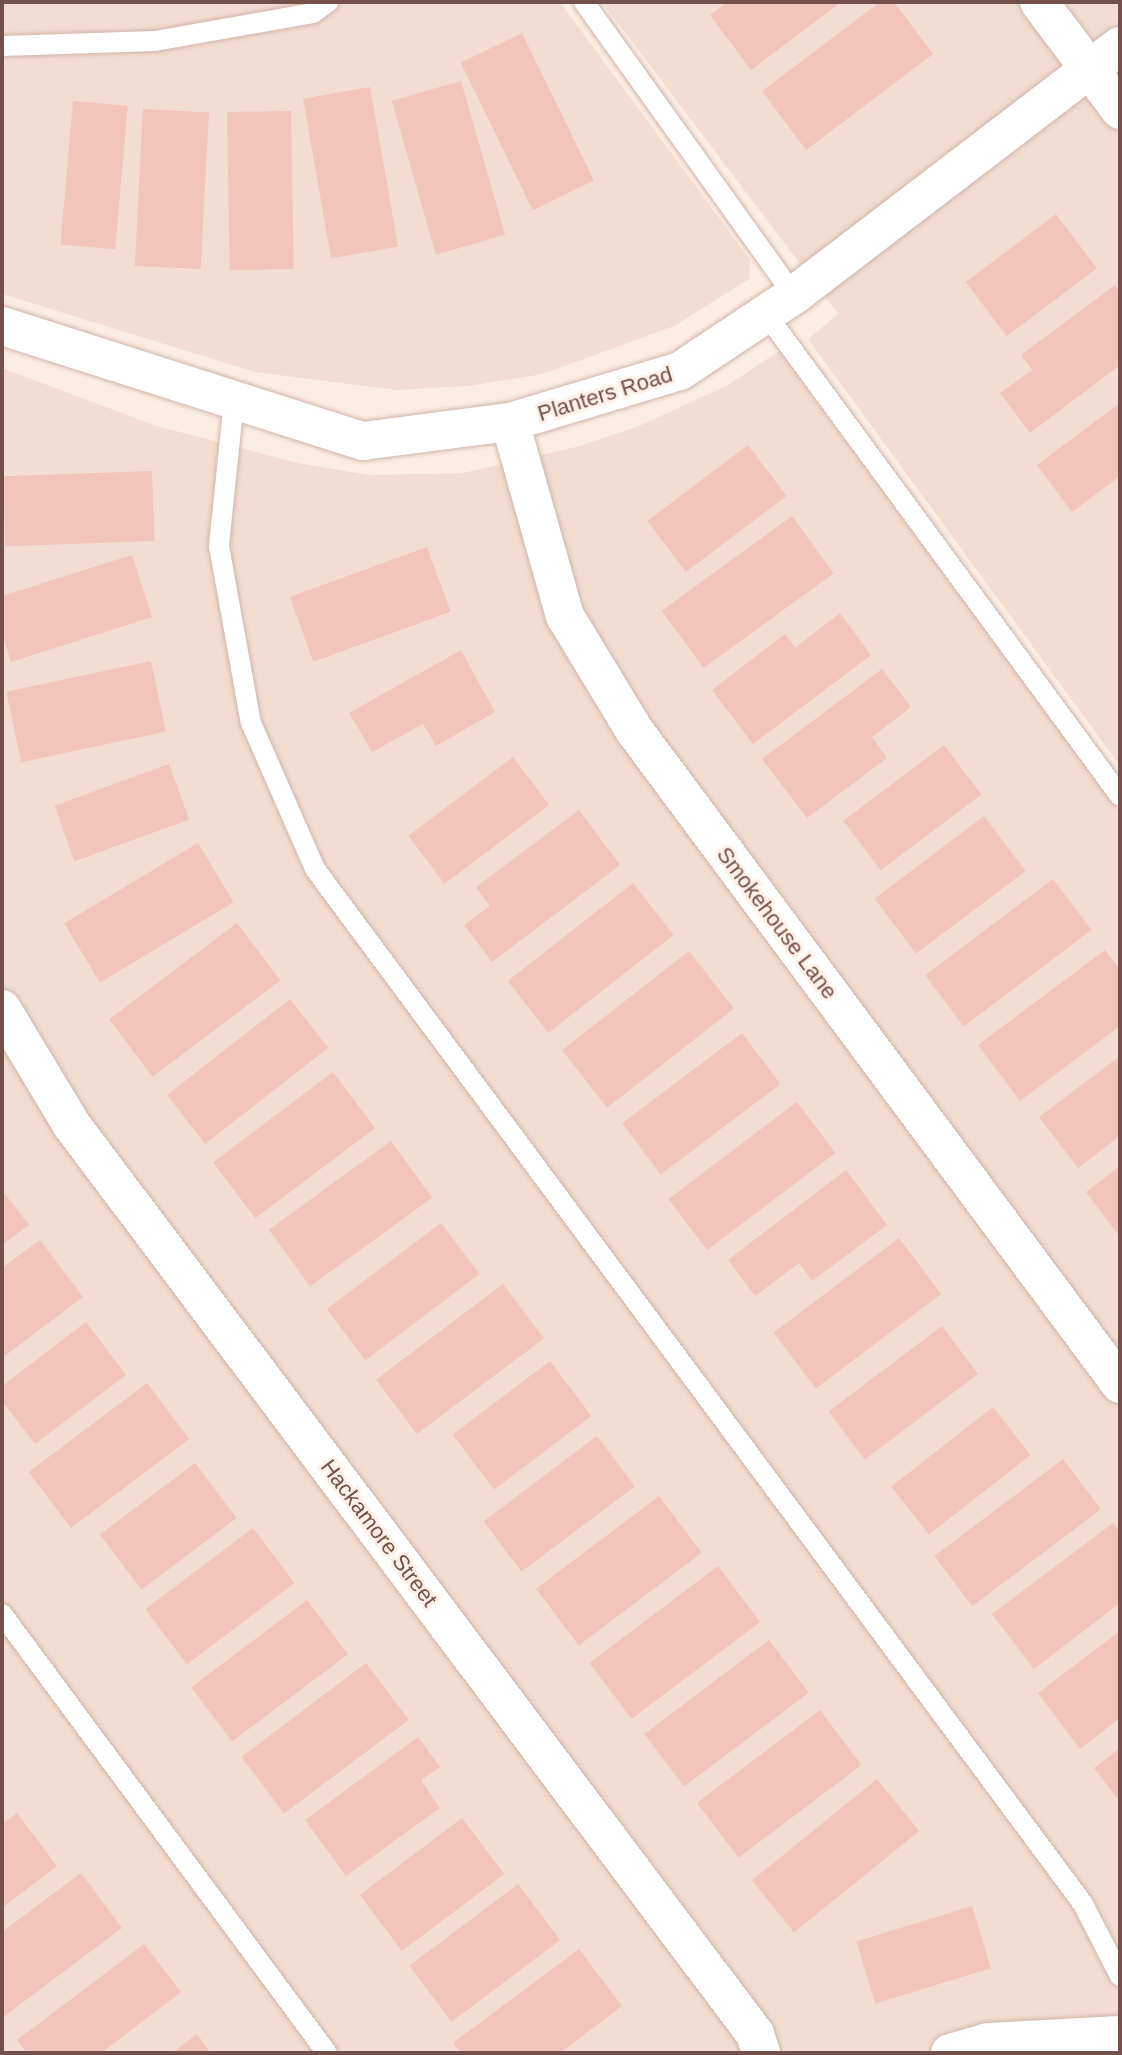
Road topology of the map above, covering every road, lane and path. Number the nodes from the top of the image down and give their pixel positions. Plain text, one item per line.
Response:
1 (328, 2) edge
2 (584, 2) edge
3 (1039, 2) edge
4 (2, 46) edge
5 (1120, 46) edge
6 (1089, 69) junction
7 (1120, 110) edge
8 (780, 305) junction
9 (2, 326) edge
10 (234, 400) junction
11 (510, 422) junction
12 (1120, 796) edge
13 (2, 1009) edge
14 (1120, 1384) edge
15 (2, 1614) edge
16 (1120, 1976) edge
17 (1120, 2035) edge
18 (327, 2053) edge
19 (761, 2053) edge
20 (950, 2053) edge

1 - 4 lane
2 - 8 lane
3 - 6 street
5 - 6 street, Planters Road
6 - 7 street
6 - 8 street, Planters Road
8 - 11 street, Planters Road
8 - 12 lane
9 - 10 street, Planters Road
10 - 11 street, Planters Road
10 - 16 lane
11 - 14 street, Smokehouse Lane
13 - 19 street, Hackamore Street
15 - 18 lane
17 - 20 street

